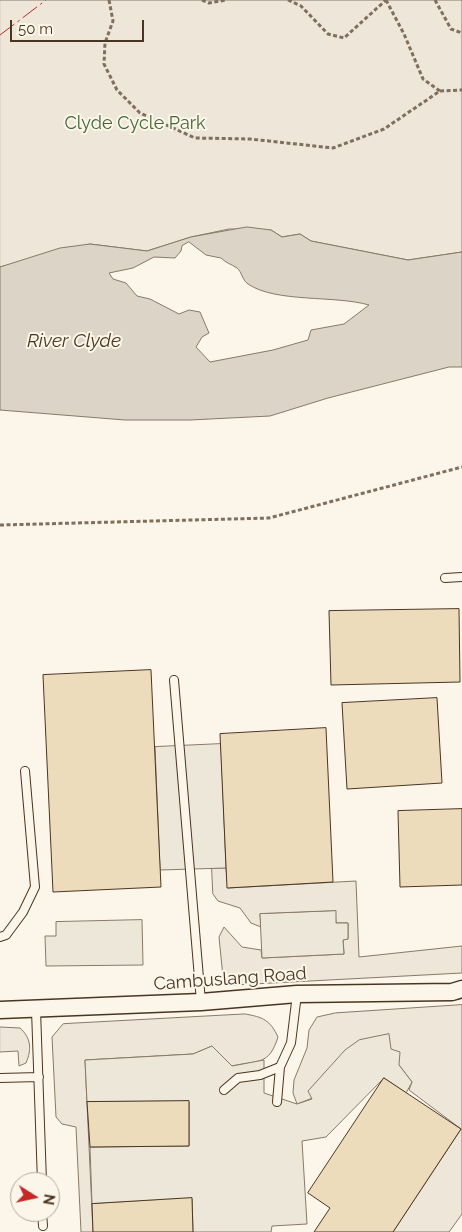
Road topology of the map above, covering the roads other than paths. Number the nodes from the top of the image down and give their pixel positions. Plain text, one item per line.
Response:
1 (445, 578) dead end
2 (462, 578) edge
3 (174, 680) dead end
4 (25, 770) dead end
5 (0, 937) edge
6 (462, 989) edge
7 (297, 994) junction
8 (201, 1002) junction
9 (0, 1010) edge
10 (36, 1010) junction
11 (280, 1067) junction
12 (39, 1076) junction
13 (0, 1078) edge
14 (224, 1090) dead end
15 (277, 1102) dead end
16 (42, 1172) edge
17 (43, 1222) edge
18 (43, 1226) dead end

1 - 2 lane
3 - 8 lane
4 - 5 lane
6 - 7 street, Cambuslang Road
7 - 8 street, Cambuslang Road
7 - 11 lane
8 - 10 street, Cambuslang Road
9 - 10 street, Cambuslang Road
10 - 12 lane
11 - 14 lane
11 - 15 lane
12 - 13 lane
12 - 16 lane
17 - 18 lane

